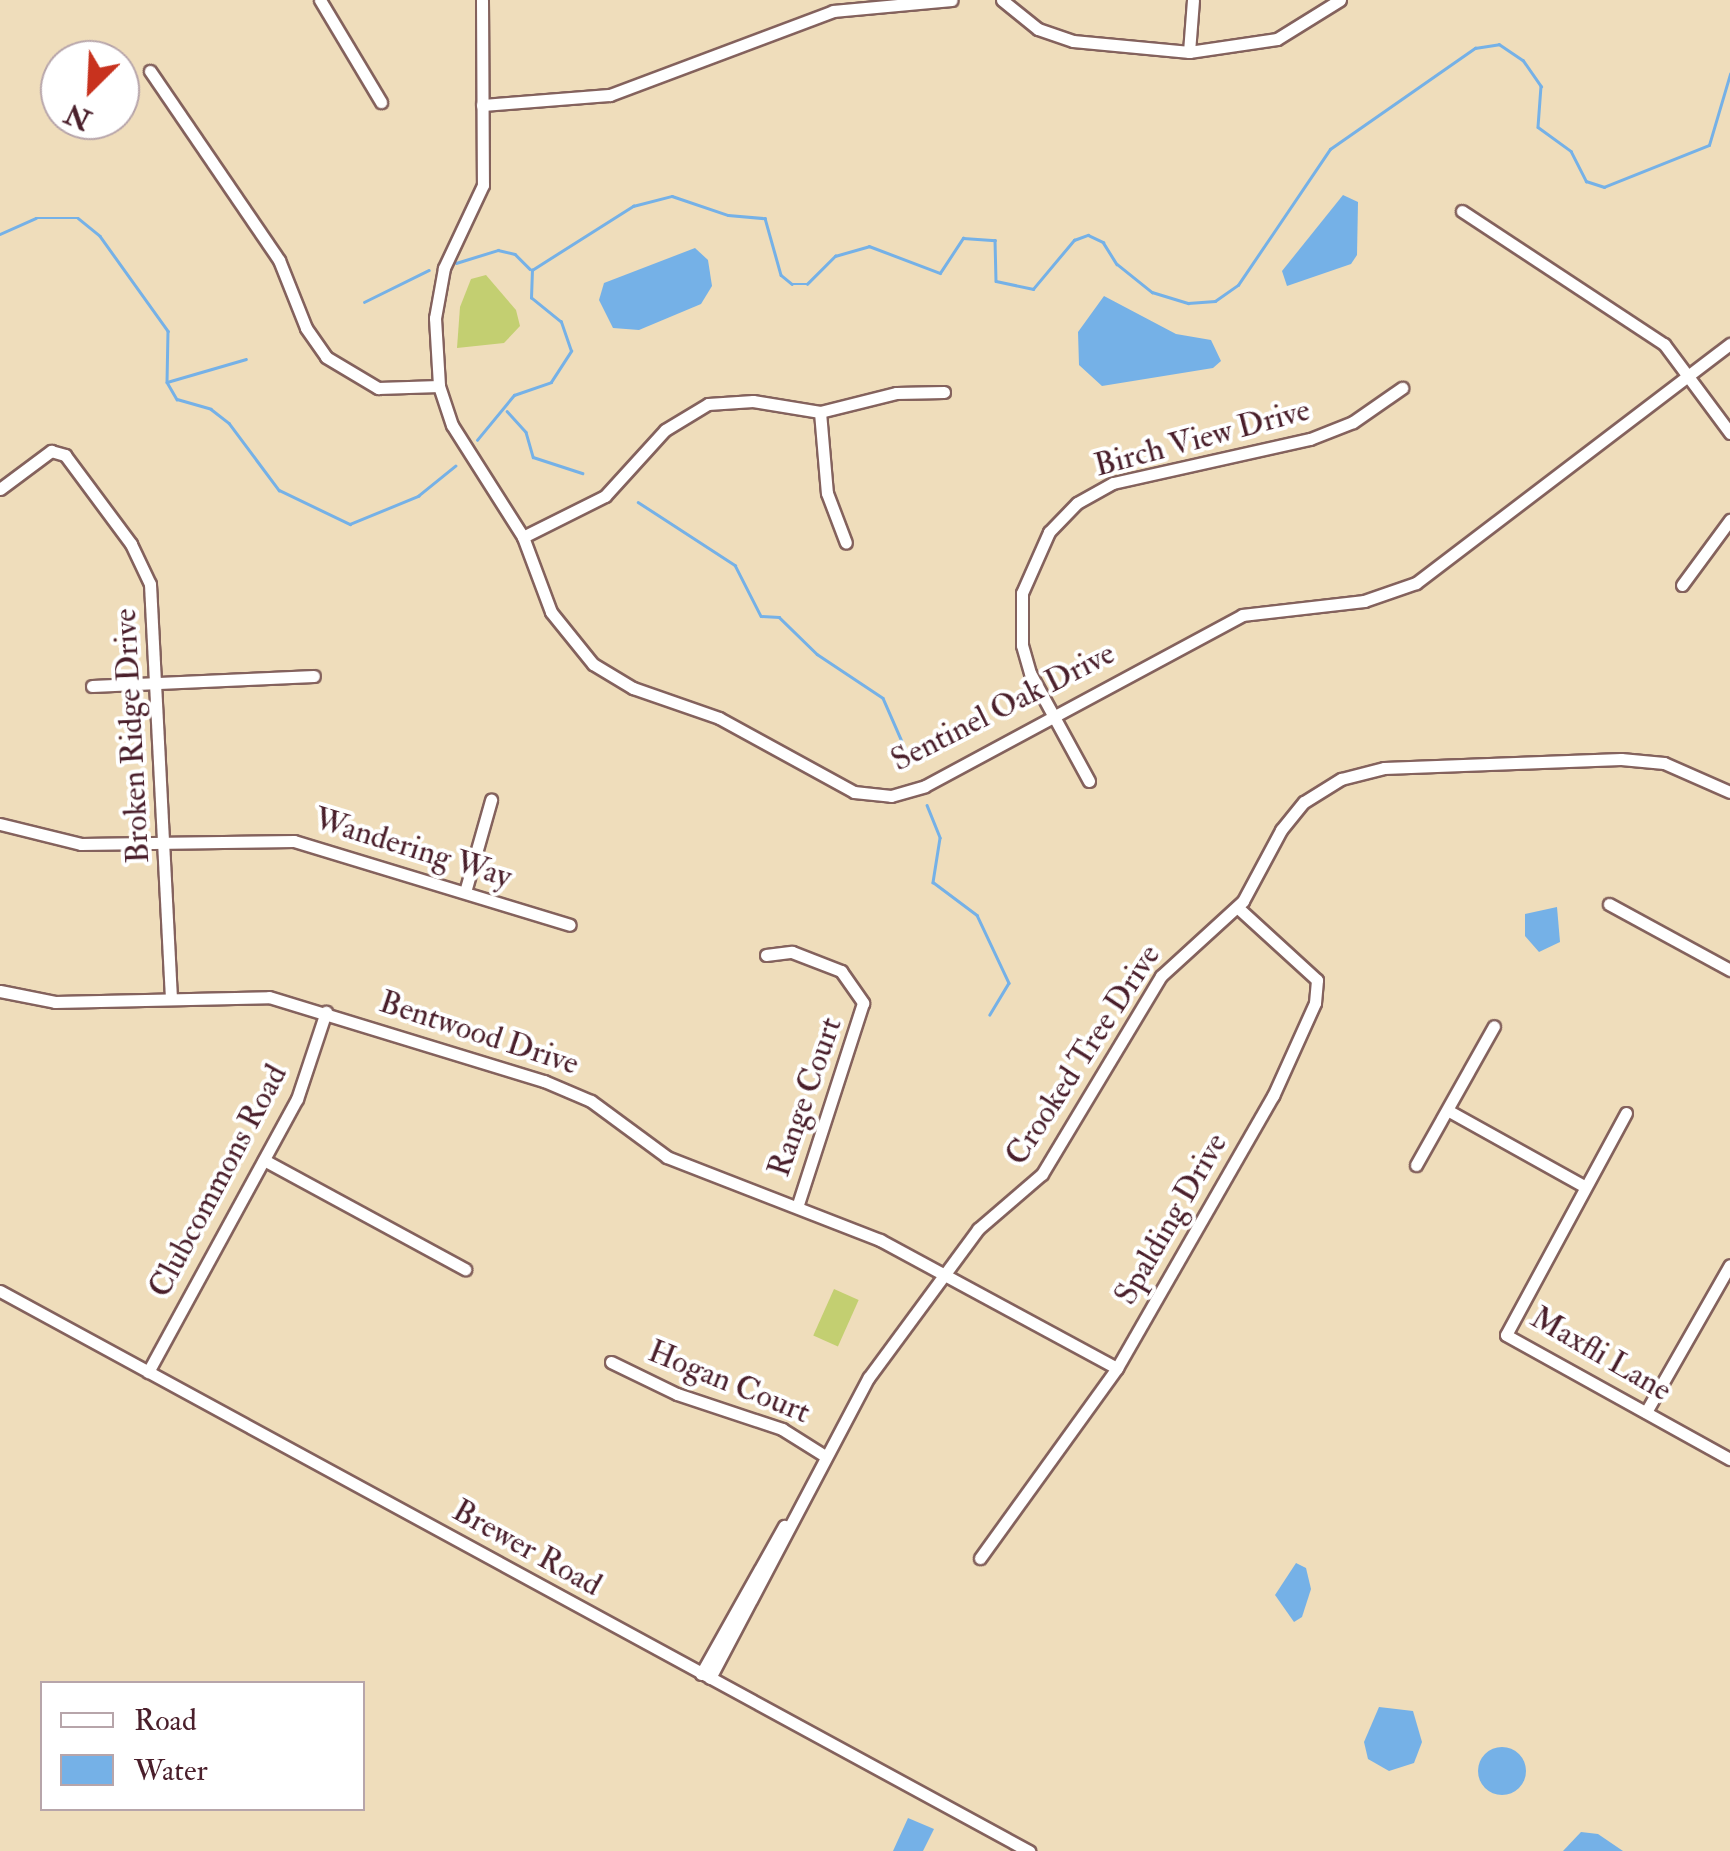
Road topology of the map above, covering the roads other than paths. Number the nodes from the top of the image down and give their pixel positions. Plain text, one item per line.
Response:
1 (320, 0) edge
2 (482, 0) edge
3 (951, 0) edge
4 (1002, 0) edge
5 (1193, 0) edge
6 (1340, 0) edge
7 (1189, 52) junction
8 (150, 70) dead end
9 (381, 102) dead end
10 (482, 105) junction
11 (1462, 211) dead end
12 (1730, 344) edge
13 (1687, 374) junction
14 (438, 386) junction
15 (1402, 388) dead end
16 (944, 392) dead end
17 (820, 412) junction
18 (1730, 433) edge
19 (0, 489) edge
20 (1730, 520) edge
21 (523, 537) junction
22 (846, 543) dead end
23 (1682, 585) dead end
24 (314, 676) dead end
25 (158, 685) junction
26 (92, 686) dead end
27 (1053, 716) junction
28 (1090, 781) dead end
29 (1730, 792) edge
30 (491, 800) dead end
31 (0, 824) edge
32 (165, 842) junction
33 (465, 892) junction
34 (1609, 904) dead end
35 (1237, 908) junction
36 (570, 925) dead end
37 (766, 954) dead end
38 (1730, 970) edge
39 (0, 991) edge
40 (171, 998) junction
41 (326, 1012) junction
42 (1494, 1026) dead end
43 (1449, 1111) junction
44 (1626, 1113) dead end
45 (264, 1160) junction
46 (1416, 1165) dead end
47 (1584, 1186) junction
48 (797, 1208) junction
49 (1730, 1265) edge
50 (466, 1270) dead end
51 (946, 1276) junction
52 (0, 1291) edge
53 (611, 1362) dead end
54 (1118, 1368) junction
55 (148, 1372) junction
56 (1646, 1412) junction
57 (825, 1456) junction
58 (1730, 1459) edge
59 (980, 1558) dead end
60 (705, 1676) junction
61 (1029, 1851) edge

1 - 9 street
2 - 10 street, Sentinel Oak Drive
3 - 10 street
4 - 7 street
5 - 7 street
6 - 7 street
8 - 14 street
10 - 14 street, Sentinel Oak Drive
11 - 13 street
12 - 13 street, Sentinel Oak Drive
13 - 18 street
13 - 27 street, Sentinel Oak Drive
14 - 21 street, Sentinel Oak Drive
15 - 27 street, Birch View Drive
16 - 17 street
17 - 21 street
17 - 22 street
19 - 25 street, Broken Ridge Drive
20 - 23 street
21 - 27 street, Sentinel Oak Drive
24 - 25 street
25 - 26 street
25 - 32 street, Broken Ridge Drive
27 - 28 street, Birch View Drive
29 - 35 street, Crooked Tree Drive
30 - 33 street
31 - 32 street, Wandering Way
32 - 33 street, Wandering Way
32 - 40 street, Broken Ridge Drive
33 - 36 street, Wandering Way
34 - 38 street
35 - 51 street, Crooked Tree Drive
35 - 54 street, Spalding Drive
37 - 48 street, Range Court
39 - 40 street, Bentwood Drive
40 - 41 street, Bentwood Drive
41 - 45 street, Clubcommons Road
41 - 48 street, Bentwood Drive
42 - 43 street
43 - 46 street
43 - 47 street
44 - 47 street, Maxfli Lane
45 - 50 street
45 - 55 street, Clubcommons Road
47 - 56 street, Maxfli Lane
48 - 51 street, Bentwood Drive
49 - 56 street
51 - 54 street, Bentwood Drive
51 - 57 street, Crooked Tree Drive
52 - 55 street, Brewer Road
53 - 57 street, Hogan Court
54 - 59 street, Spalding Drive
55 - 60 street, Brewer Road
56 - 58 street, Maxfli Lane
57 - 60 street, Crooked Tree Drive
60 - 61 street, Brewer Road

